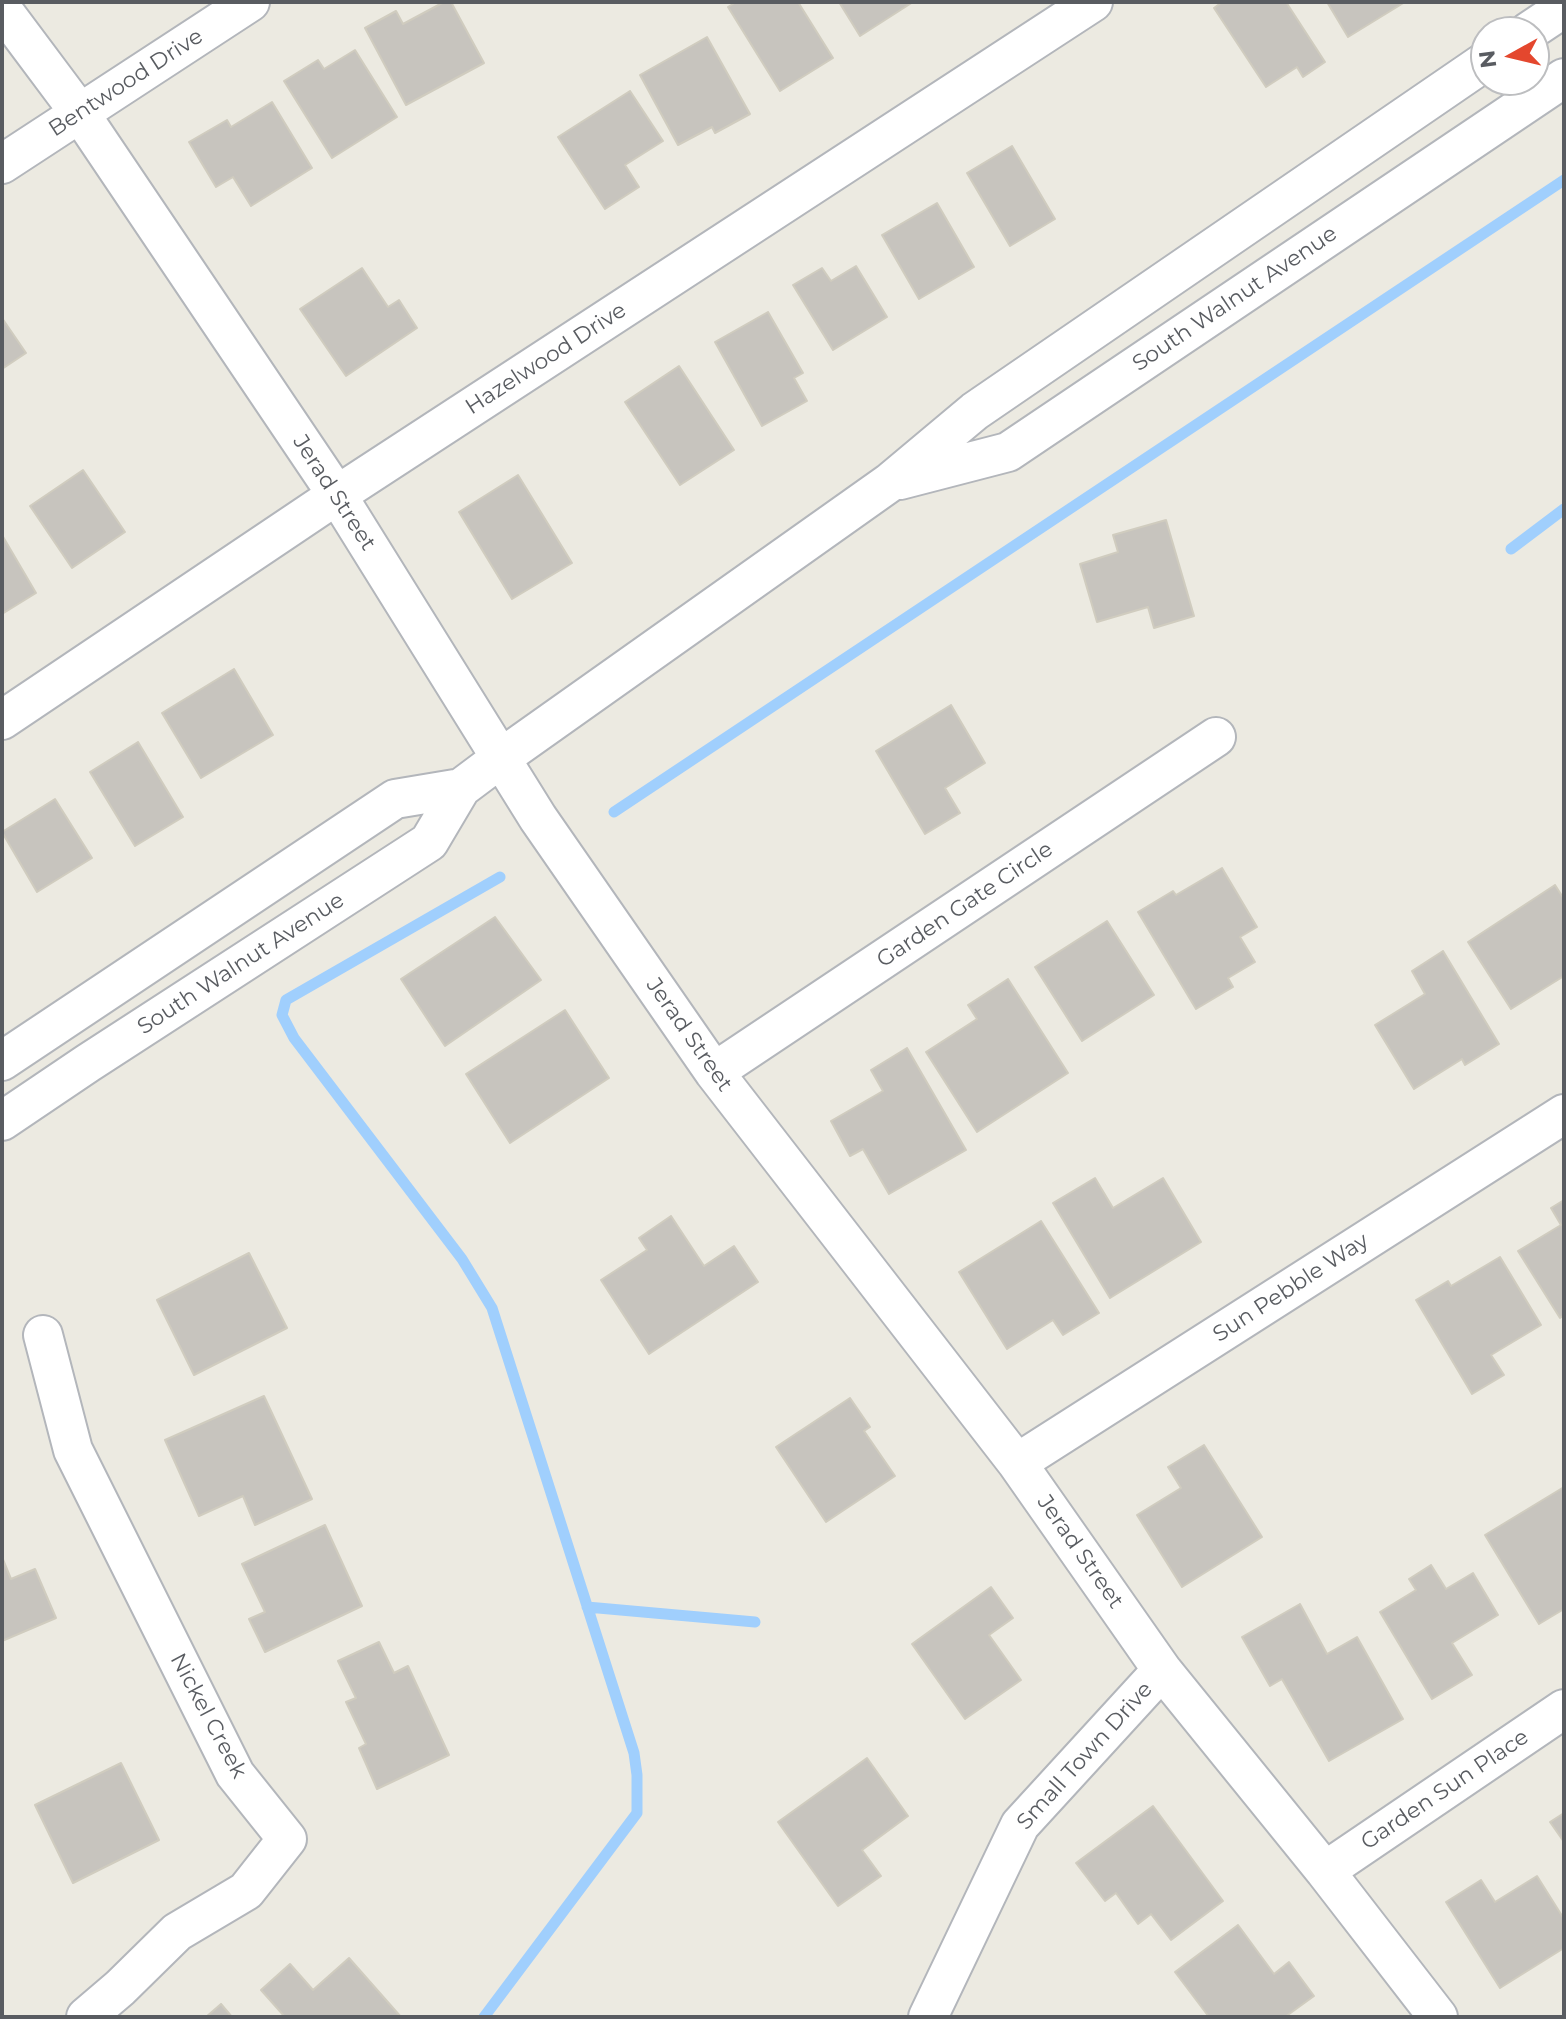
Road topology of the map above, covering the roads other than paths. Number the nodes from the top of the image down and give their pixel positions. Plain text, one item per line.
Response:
1 (250, 2) edge
2 (1093, 2) edge
3 (2, 9) edge
4 (1470, 72) edge
5 (1564, 78) edge
6 (79, 112) junction
7 (2, 164) edge
8 (889, 483) junction
9 (337, 495) junction
10 (2, 720) edge
11 (1216, 737) dead end
12 (501, 758) junction
13 (461, 788) junction
14 (2, 1061) edge
15 (714, 1072) junction
16 (1564, 1114) edge
17 (2, 1121) edge
18 (43, 1335) dead end
19 (1017, 1463) junction
20 (1162, 1670) junction
21 (1564, 1709) edge
22 (1325, 1871) junction
23 (86, 2017) edge
24 (928, 2017) edge
25 (1438, 2017) edge

1 - 6 street, Bentwood Drive
2 - 9 street, Hazelwood Drive
3 - 6 street, Jerad Street
4 - 8 street, South Walnut Avenue
5 - 8 street, South Walnut Avenue
6 - 7 street, Bentwood Drive
6 - 9 street, Jerad Street
8 - 12 street, South Walnut Avenue
9 - 10 street, Hazelwood Drive
9 - 12 street, Jerad Street
11 - 15 street, Garden Gate Circle
12 - 13 street, South Walnut Avenue
12 - 15 street, Jerad Street
13 - 14 street, South Walnut Avenue
13 - 17 street, South Walnut Avenue
15 - 19 street, Jerad Street
16 - 19 street, Sun Pebble Way
18 - 23 street, Nickel Creek
19 - 20 street, Jerad Street
20 - 22 street, Jerad Street
20 - 24 street, Small Town Drive
21 - 22 street, Garden Sun Place
22 - 25 street, Jerad Street

